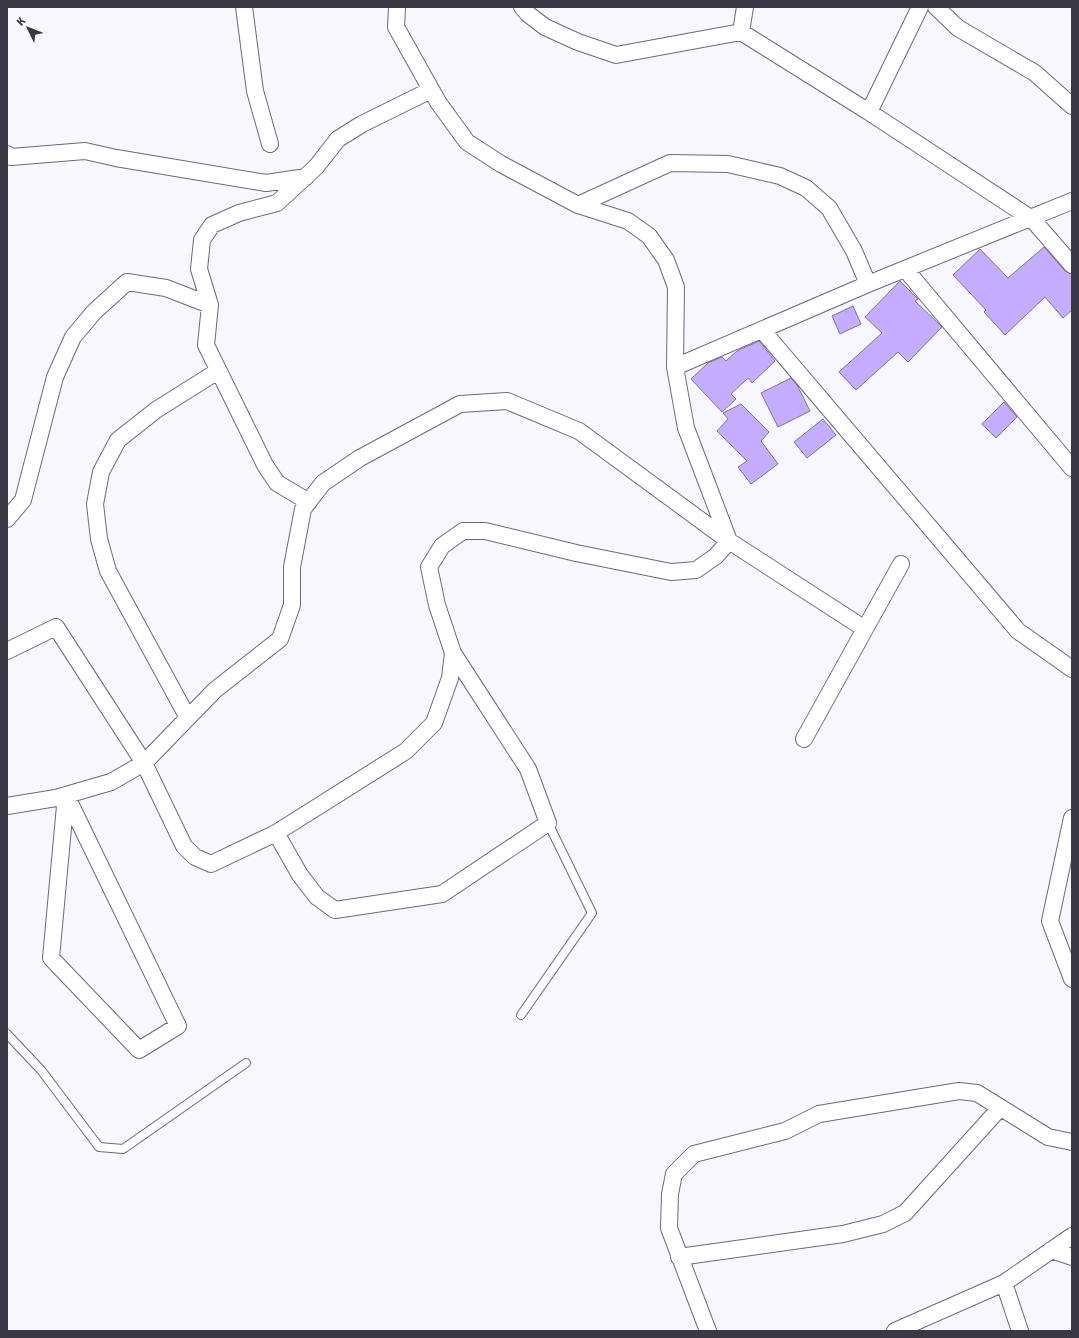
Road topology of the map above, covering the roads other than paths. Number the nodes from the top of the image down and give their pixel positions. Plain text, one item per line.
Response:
1 (244, 7) edge
2 (397, 7) edge
3 (522, 7) edge
4 (745, 7) edge
5 (920, 7) edge
6 (936, 7) edge
7 (741, 32) junction
8 (431, 90) junction
9 (1072, 106) edge
10 (869, 112) junction
11 (270, 144) dead end
12 (7, 154) edge
13 (306, 177) junction
14 (1072, 201) edge
15 (578, 205) junction
16 (1032, 219) junction
17 (1072, 265) edge
18 (906, 270) junction
19 (868, 284) junction
20 (210, 305) junction
21 (762, 330) junction
22 (675, 368) junction
23 (218, 371) junction
24 (1072, 468) edge
25 (309, 502) junction
26 (7, 519) edge
27 (729, 541) junction
28 (901, 564) dead end
29 (865, 629) junction
30 (7, 651) edge
31 (453, 652) junction
32 (1072, 670) edge
33 (188, 718) junction
34 (804, 739) dead end
35 (144, 763) junction
36 (66, 795) junction
37 (7, 806) edge
38 (1072, 818) edge
39 (548, 823) junction
40 (276, 833) junction
41 (1072, 979) edge
42 (520, 1015) dead end
43 (7, 1034) edge
44 (246, 1063) dead end
45 (1000, 1108) junction
46 (1072, 1142) edge
47 (1072, 1236) edge
48 (1051, 1250) junction
49 (679, 1257) junction
50 (1072, 1257) edge
51 (1004, 1283) junction
52 (708, 1331) edge
53 (895, 1331) edge
54 (1020, 1331) edge

1 - 11 street
2 - 8 street
3 - 7 street
4 - 7 street
5 - 10 street
6 - 9 street
7 - 10 street
8 - 13 street
8 - 15 street
10 - 16 street
12 - 13 street
13 - 20 street
14 - 16 street
15 - 19 street
15 - 22 street
16 - 17 street
16 - 18 street
18 - 19 street
18 - 24 street
19 - 21 street
20 - 23 street
20 - 26 street
21 - 22 street
21 - 32 street
22 - 27 street
23 - 25 street
23 - 33 street
25 - 27 street
25 - 33 street
27 - 29 street
27 - 31 street
28 - 29 street
29 - 34 street
30 - 35 street
31 - 39 street
31 - 40 street
33 - 35 street
35 - 36 street
35 - 40 street
36 - 36 street
36 - 37 street
38 - 41 street
39 - 40 street
39 - 42 lane
43 - 44 lane
45 - 46 street
45 - 49 street
45 - 49 street
47 - 48 street
48 - 50 street
48 - 51 street
49 - 52 street
51 - 53 street
51 - 54 street

